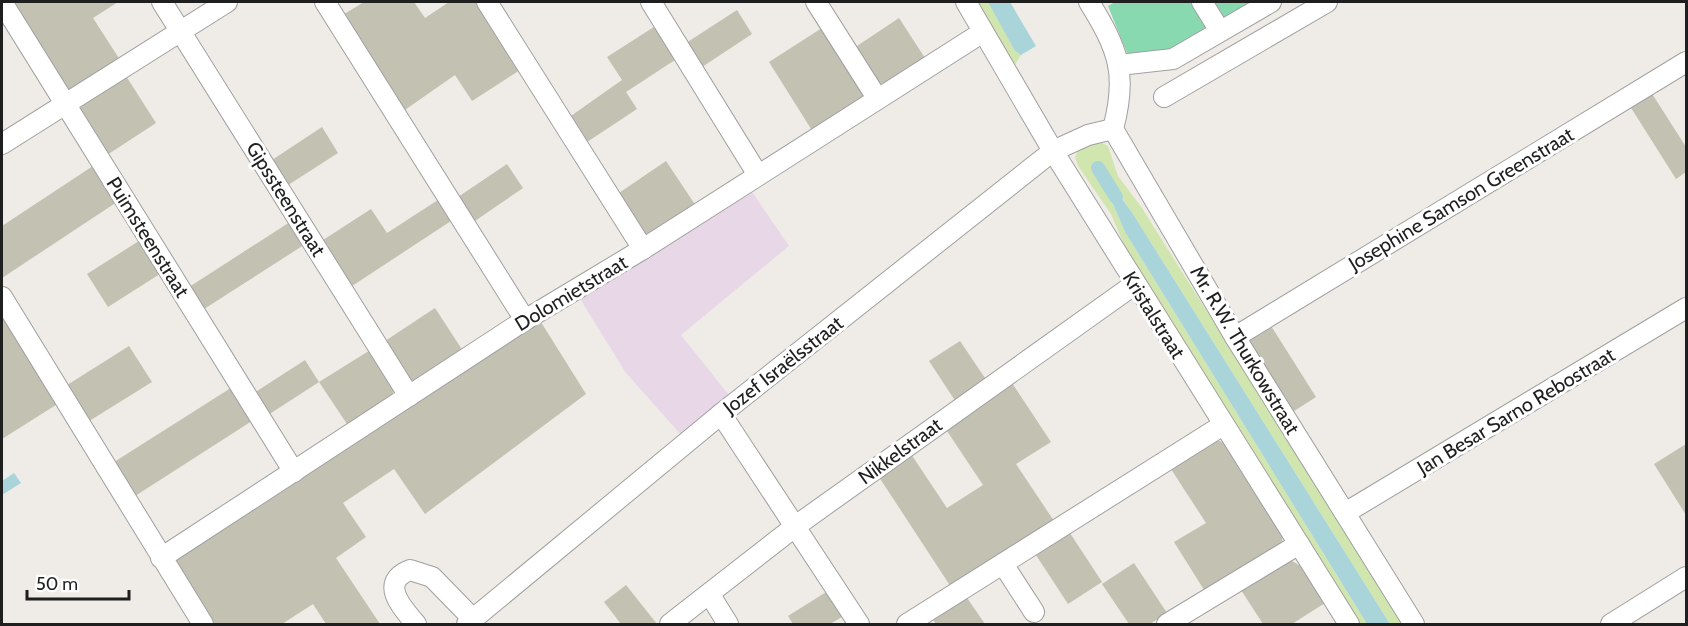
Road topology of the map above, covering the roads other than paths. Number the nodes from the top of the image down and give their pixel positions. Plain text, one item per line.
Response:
1 (2, 2) edge
2 (162, 2) edge
3 (228, 2) edge
4 (325, 2) edge
5 (487, 2) edge
6 (651, 2) edge
7 (816, 2) edge
8 (966, 2) edge
9 (1089, 2) edge
10 (1202, 2) edge
11 (1271, 2) edge
12 (1327, 2) edge
13 (180, 31) junction
14 (983, 32) junction
15 (1220, 32) junction
16 (1686, 62) edge
17 (1119, 65) junction
18 (1164, 97) dead end
19 (877, 98) junction
20 (65, 104) junction
21 (1113, 129) junction
22 (2, 144) edge
23 (1053, 151) junction
24 (758, 175) junction
25 (643, 249) junction
26 (1135, 284) junction
27 (2, 297) edge
28 (1686, 308) edge
29 (525, 320) junction
30 (1235, 337) junction
31 (409, 396) junction
32 (721, 414) junction
33 (1223, 425) junction
34 (294, 472) junction
35 (1345, 513) junction
36 (797, 525) junction
37 (1299, 544) junction
38 (161, 558) junction
39 (1004, 564) junction
40 (1686, 577) edge
41 (710, 595) junction
42 (1034, 612) dead end
43 (470, 622) edge
44 (203, 624) edge
45 (416, 624) edge
46 (670, 624) edge
47 (728, 624) edge
48 (859, 624) edge
49 (907, 624) edge
50 (1167, 624) edge
51 (1349, 624) edge
52 (1414, 624) edge
53 (1611, 624) edge

1 - 20 street, Puimsteenstraat
2 - 13 street, Gipssteenstraat
3 - 13 street
4 - 29 street
5 - 25 street
6 - 24 street
7 - 19 street
8 - 14 street, Kristalstraat
9 - 17 street
10 - 15 street
11 - 15 street
12 - 18 street
13 - 20 street
13 - 31 street, Gipssteenstraat
14 - 19 street, Dolomietstraat
14 - 23 street, Kristalstraat
15 - 17 street
16 - 30 street, Josephine Samson Greenstraat
17 - 21 street
19 - 24 street, Dolomietstraat
20 - 22 street
20 - 34 street, Puimsteenstraat
21 - 23 street, Jozef Israëlsstraat
21 - 30 street, Mr. R.W. Thurkowstraat
23 - 26 street, Kristalstraat
23 - 32 street, Jozef Israëlsstraat
24 - 25 street, Dolomietstraat
25 - 29 street, Dolomietstraat
26 - 33 street, Kristalstraat
26 - 36 street, Nikkelstraat
27 - 38 street
28 - 35 street, Jan Besar Sarno Rebostraat
29 - 31 street, Dolomietstraat
30 - 35 street, Mr. R.W. Thurkowstraat
31 - 34 street, Dolomietstraat
32 - 36 street
32 - 43 street, Jozef Israëlsstraat
33 - 37 street, Kristalstraat
33 - 39 street
34 - 38 street, Dolomietstraat
35 - 52 street, Mr. R.W. Thurkowstraat
36 - 41 street, Nikkelstraat
36 - 48 street
37 - 50 street
37 - 51 street, Kristalstraat
38 - 44 street
39 - 42 street
39 - 49 street
40 - 53 street
41 - 46 street, Nikkelstraat
41 - 47 street
43 - 45 street

